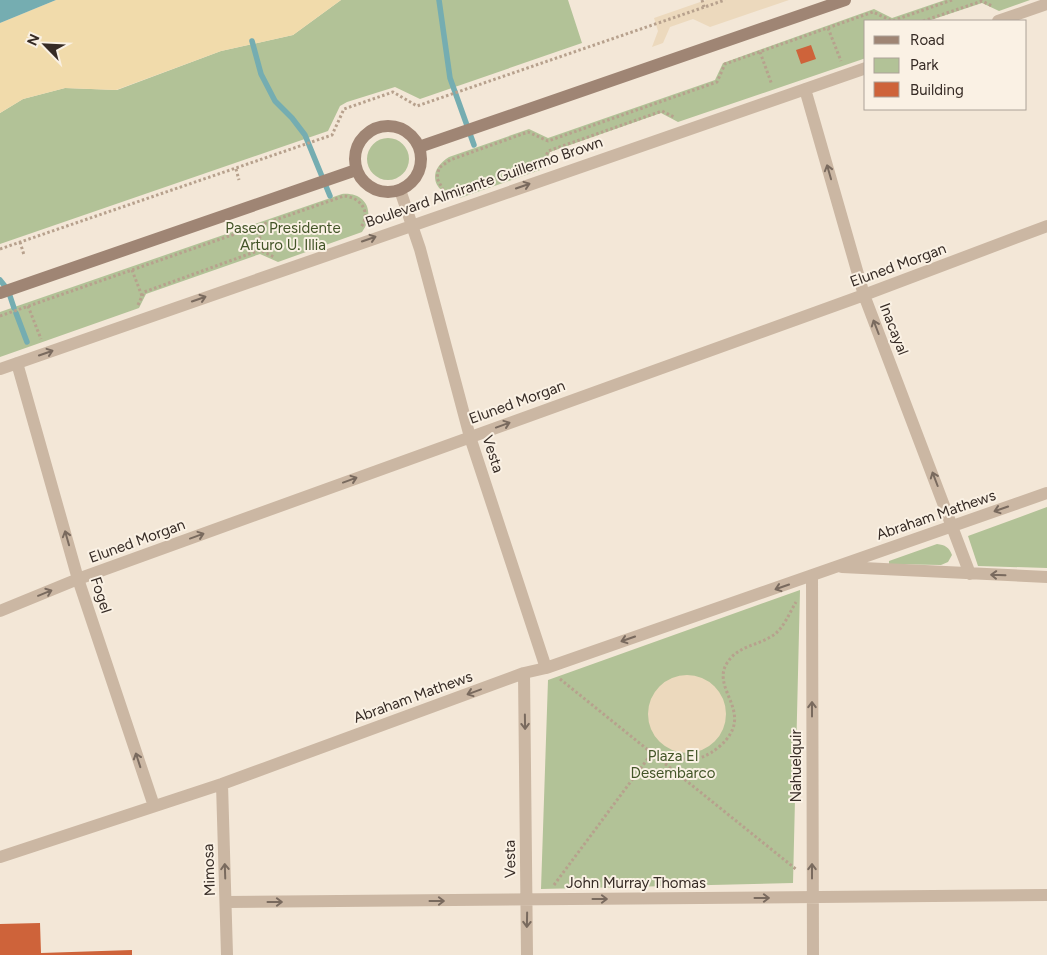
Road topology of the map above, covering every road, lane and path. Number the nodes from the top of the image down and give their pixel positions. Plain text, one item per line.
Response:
1 (702, 0) edge
2 (725, 0) edge
3 (845, 0) edge
4 (952, 0) edge
5 (1047, 4) edge
6 (704, 7) junction
7 (999, 15) edge
8 (890, 20) edge
9 (895, 20) edge
10 (926, 20) edge
11 (828, 28) junction
12 (760, 52) junction
13 (835, 66) dead end
14 (864, 69) edge
15 (773, 88) dead end
16 (805, 89) junction
17 (679, 120) dead end
18 (419, 147) junction
19 (236, 168) junction
20 (542, 168) dead end
21 (356, 170) junction
22 (239, 180) dead end
23 (400, 190) junction
24 (460, 196) dead end
25 (413, 224) junction
26 (1047, 226) edge
27 (256, 227) junction
28 (359, 230) dead end
29 (20, 242) junction
30 (0, 249) edge
31 (265, 253) junction
32 (24, 255) dead end
33 (278, 259) dead end
34 (132, 270) junction
35 (0, 293) edge
36 (864, 295) junction
37 (142, 296) junction
38 (138, 305) dead end
39 (28, 306) junction
40 (0, 316) edge
41 (49, 336) dead end
42 (41, 339) junction
43 (33, 342) dead end
44 (17, 363) junction
45 (0, 369) edge
46 (470, 436) junction
47 (1047, 493) edge
48 (953, 526) junction
49 (836, 567) junction
50 (970, 574) junction
51 (812, 576) junction
52 (1047, 577) edge
53 (78, 579) junction
54 (797, 601) dead end
55 (0, 611) edge
56 (546, 668) junction
57 (524, 673) junction
58 (652, 753) junction
59 (222, 784) junction
60 (154, 806) junction
61 (0, 857) edge
62 (812, 882) junction
63 (1047, 895) edge
64 (812, 898) junction
65 (543, 899) junction
66 (527, 900) junction
67 (226, 902) junction
68 (227, 955) edge
69 (527, 955) edge
70 (814, 955) edge

1 - 6 path
2 - 6 path
3 - 18 main road
4 - 9 path
5 - 7 street
6 - 19 path
7 - 10 path
8 - 11 path
11 - 12 path
11 - 13 path
12 - 15 path
12 - 24 path
14 - 16 street, Boulevard Almirante Guillermo Brown
25 -> 16 street, Boulevard Almirante Guillermo Brown
36 -> 16 street, Inacayal
17 - 20 path
18 - 21 main road
18 - 23 main road, Boulevard Almirante Guillermo Brown
19 - 22 path
19 - 29 path
21 - 23 main road, Boulevard Almirante Guillermo Brown
21 - 35 main road
23 - 25 street, Vesta
44 -> 25 street, Boulevard Almirante Guillermo Brown
25 - 46 street, Vesta
26 - 36 street, Eluned Morgan
27 - 28 path
27 - 31 path
27 - 34 path
29 - 30 path
29 - 32 path
31 - 33 path
31 - 37 path
34 - 37 path
34 - 39 path
46 -> 36 street, Eluned Morgan
48 -> 36 street, Inacayal
37 - 38 path
39 - 40 path
39 - 42 path
41 - 42 path
42 - 43 path
44 - 45 street, Boulevard Almirante Guillermo Brown
53 -> 44 street, Fogel
53 -> 46 street, Eluned Morgan
46 - 56 street, Vesta
47 -> 48 street, Abraham Mathews
48 - 49 street, Abraham Mathews
48 - 50 street, Inacayal
49 - 50 street, Abraham Mathews
49 - 51 street, Abraham Mathews
52 -> 50 street, Abraham Mathews
51 -> 56 street, Abraham Mathews
62 -> 51 street, Nahuelquir
55 -> 53 street, Eluned Morgan
60 -> 53 street, Fogel
54 - 58 path
56 - 57 street, Abraham Mathews
56 - 58 path
57 -> 59 street, Abraham Mathews
57 -> 66 street, Vesta
58 - 62 path
58 - 65 path
59 - 60 street, Abraham Mathews
67 -> 59 street, Mimosa
60 - 61 street, Abraham Mathews
62 - 64 street, Nahuelquir
63 - 64 street, John Murray Thomas
65 -> 64 street, John Murray Thomas
64 - 70 street, Nahuelquir
65 - 66 street, John Murray Thomas
67 -> 66 street, John Murray Thomas
66 -> 69 street, Vesta
67 - 68 street, Mimosa

